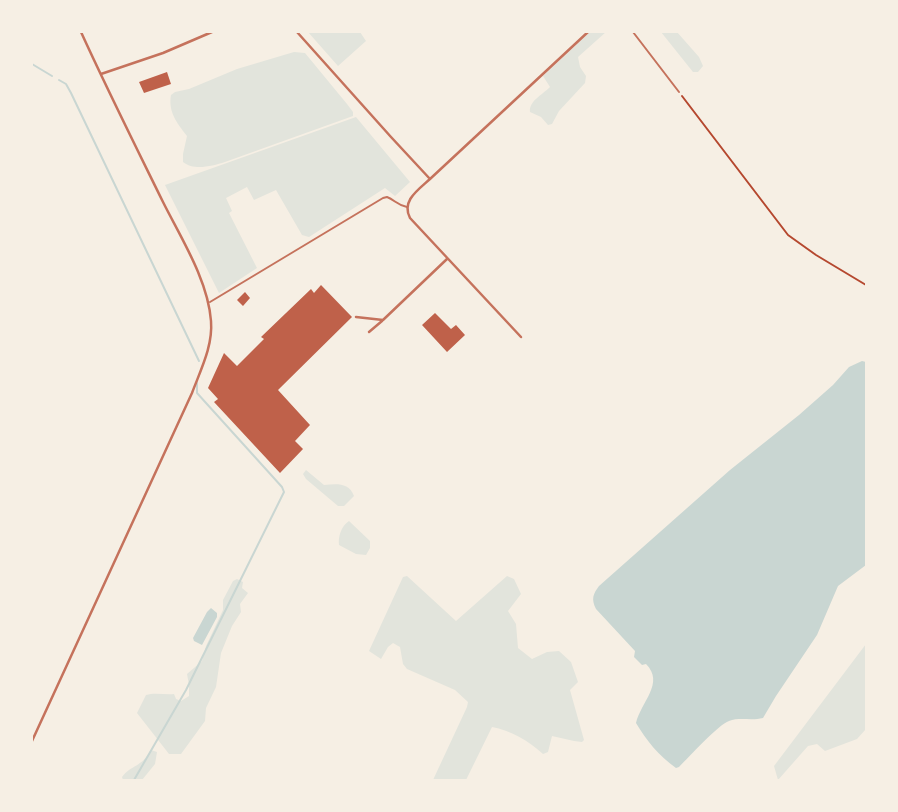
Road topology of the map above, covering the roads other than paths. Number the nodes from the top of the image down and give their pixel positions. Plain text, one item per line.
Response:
1 (81, 32) edge
2 (212, 32) edge
3 (297, 32) edge
4 (588, 32) edge
5 (633, 32) edge
6 (101, 74) junction
7 (679, 92) road end
8 (430, 179) junction
9 (407, 207) junction
10 (448, 258) junction
11 (209, 303) junction
12 (356, 317) dead end
13 (383, 320) junction
14 (369, 332) dead end
15 (521, 337) dead end
16 (32, 740) edge

1 - 6 street
2 - 6 street
3 - 8 street
4 - 8 street
5 - 7 lane
6 - 11 street
8 - 9 street
9 - 10 street
9 - 11 lane
10 - 13 street
10 - 15 street
11 - 16 street
12 - 13 street
13 - 14 street

